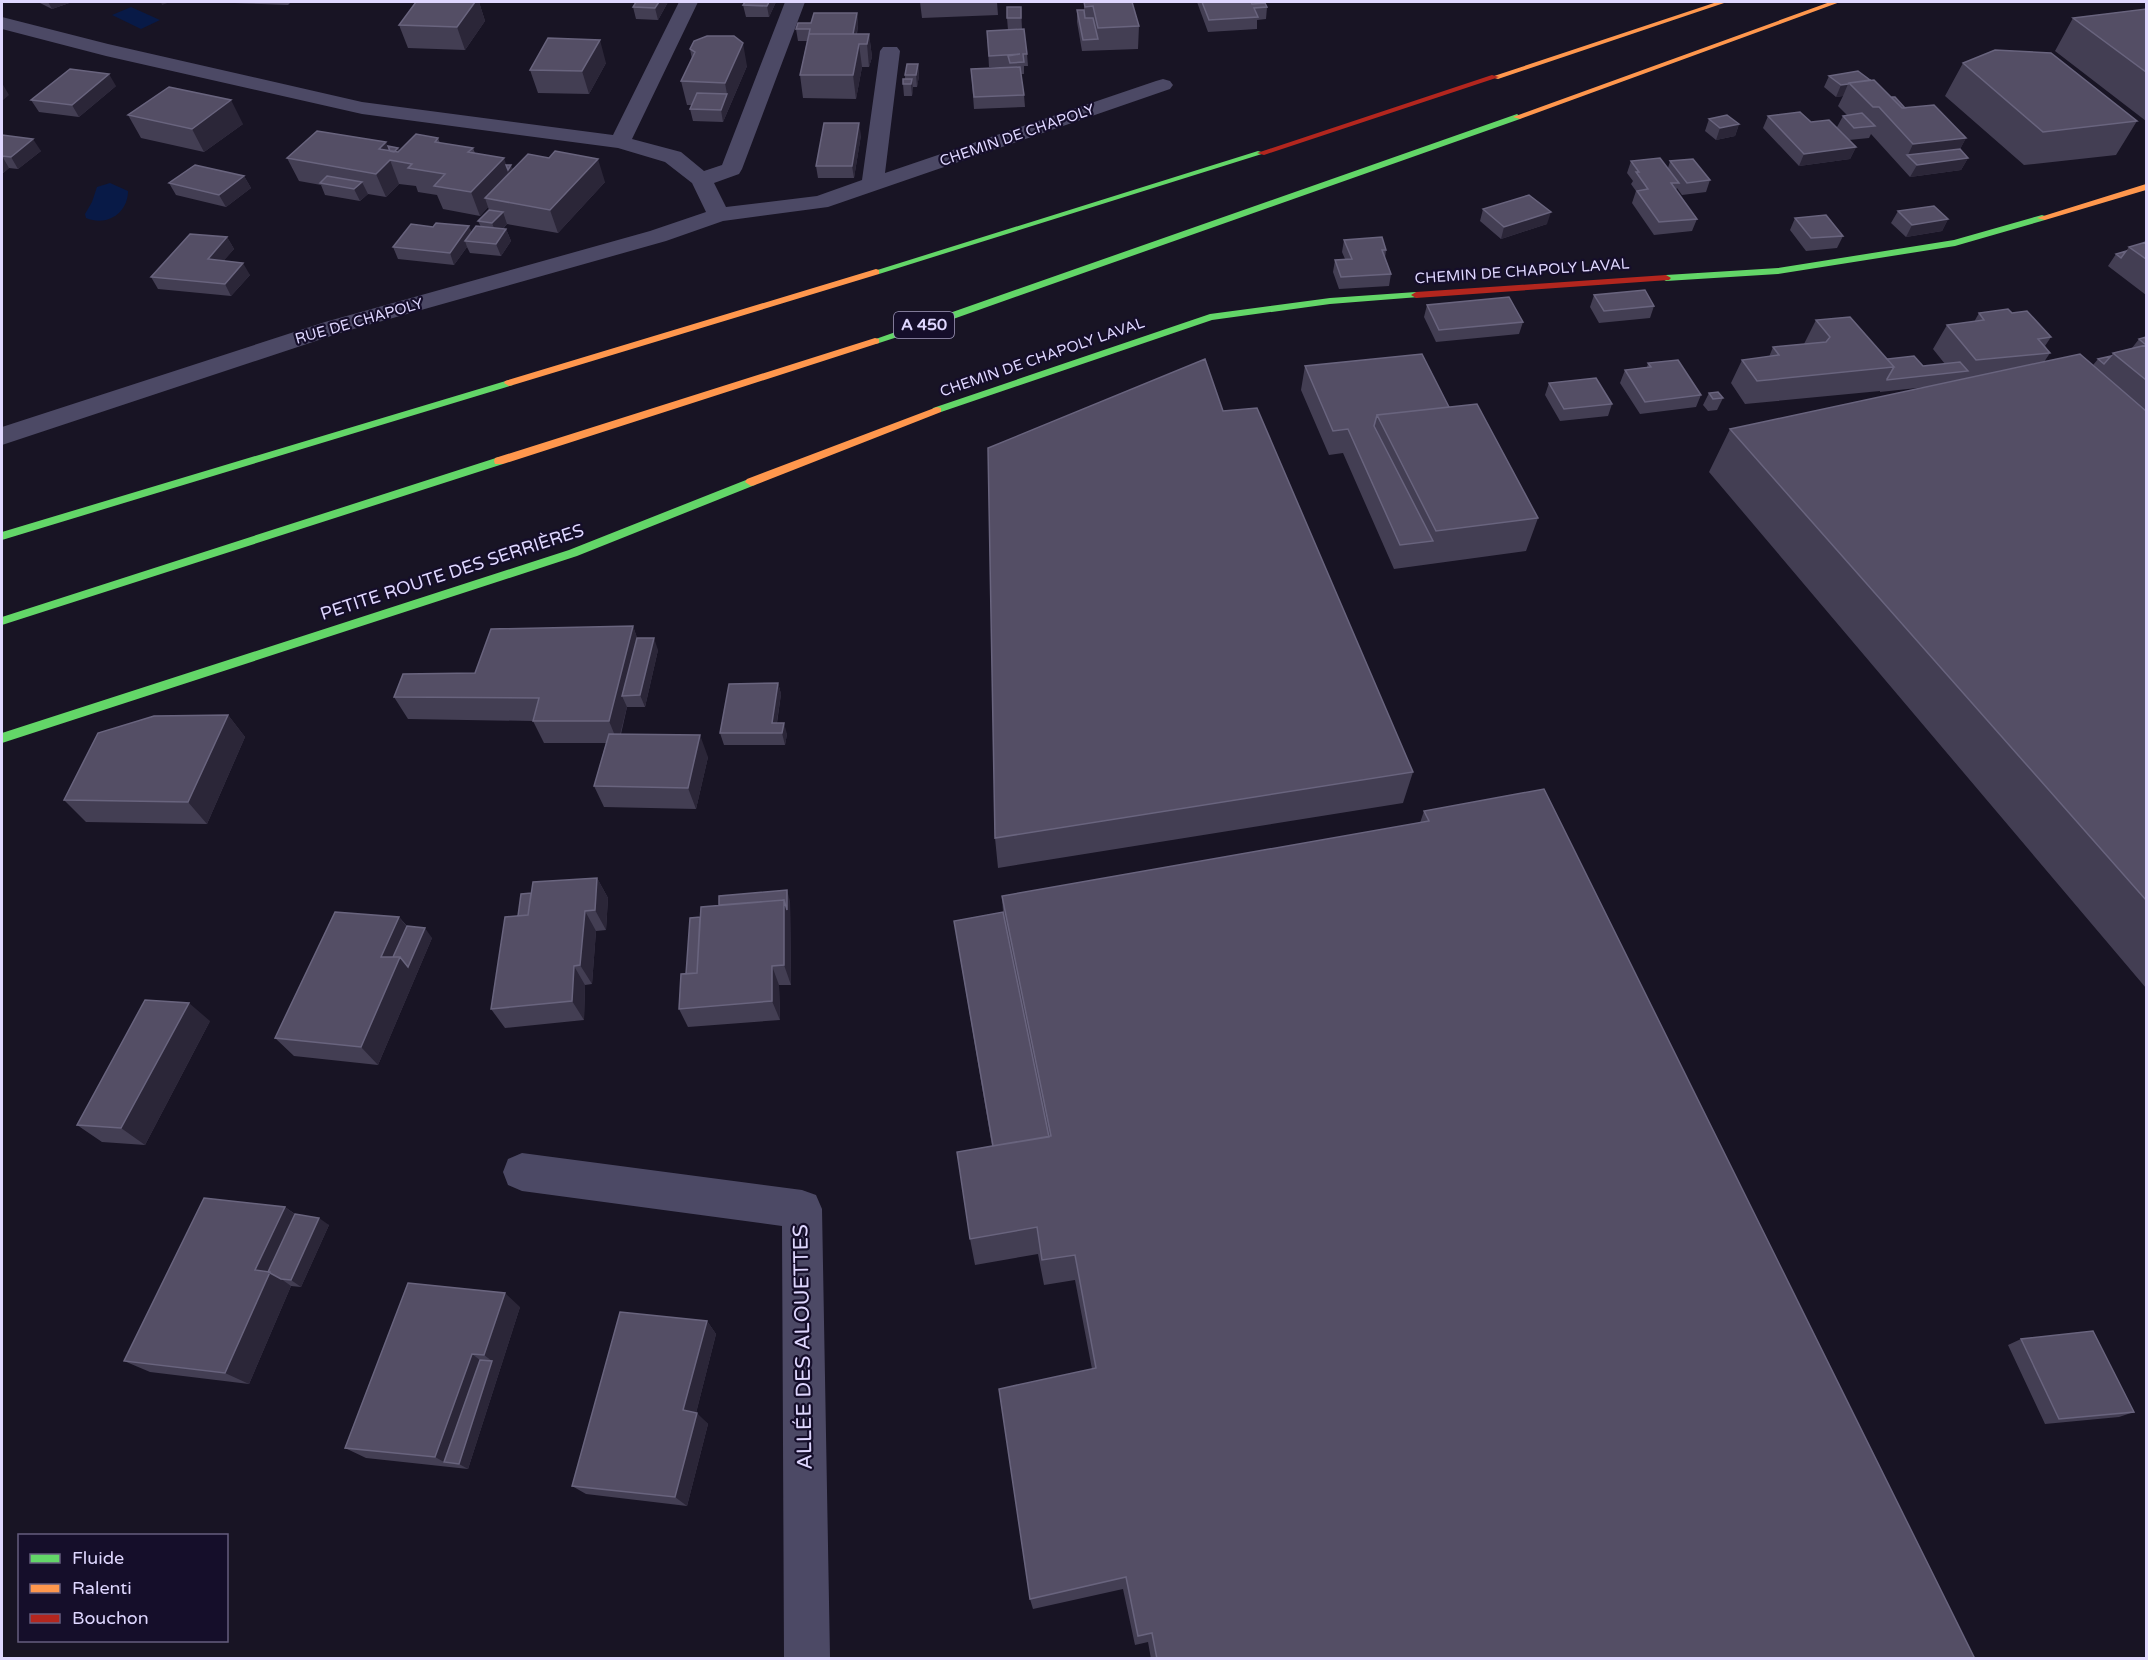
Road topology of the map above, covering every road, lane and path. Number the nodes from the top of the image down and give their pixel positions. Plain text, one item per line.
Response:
1 (688, 2) edge
2 (795, 2) edge
3 (1723, 2) edge
4 (1836, 2) edge
5 (2, 23) edge
6 (890, 51) dead end
7 (1163, 85) dead end
8 (620, 142) junction
9 (701, 180) junction
10 (872, 185) junction
11 (2146, 187) edge
12 (719, 215) junction
13 (907, 420) joint
14 (2, 436) edge
15 (2, 536) edge
16 (2, 621) edge
17 (2, 738) edge
18 (522, 1172) dead end
19 (807, 1659) edge

1 - 8 street
2 - 9 street
3 - 15 main road
4 - 16 main road, A 450
5 - 8 street
6 - 10 street
7 - 10 street, CHEMIN DE CHAPOLY
8 - 9 street
9 - 12 street
10 - 12 street, RUE DE CHAPOLY
11 - 13 main road, CHEMIN DE CHAPOLY LAVAL
12 - 14 street, RUE DE CHAPOLY
13 - 17 main road, PETITE ROUTE DES SERRIÈRES
18 - 19 street, ALLÉE DES ALOUETTES

